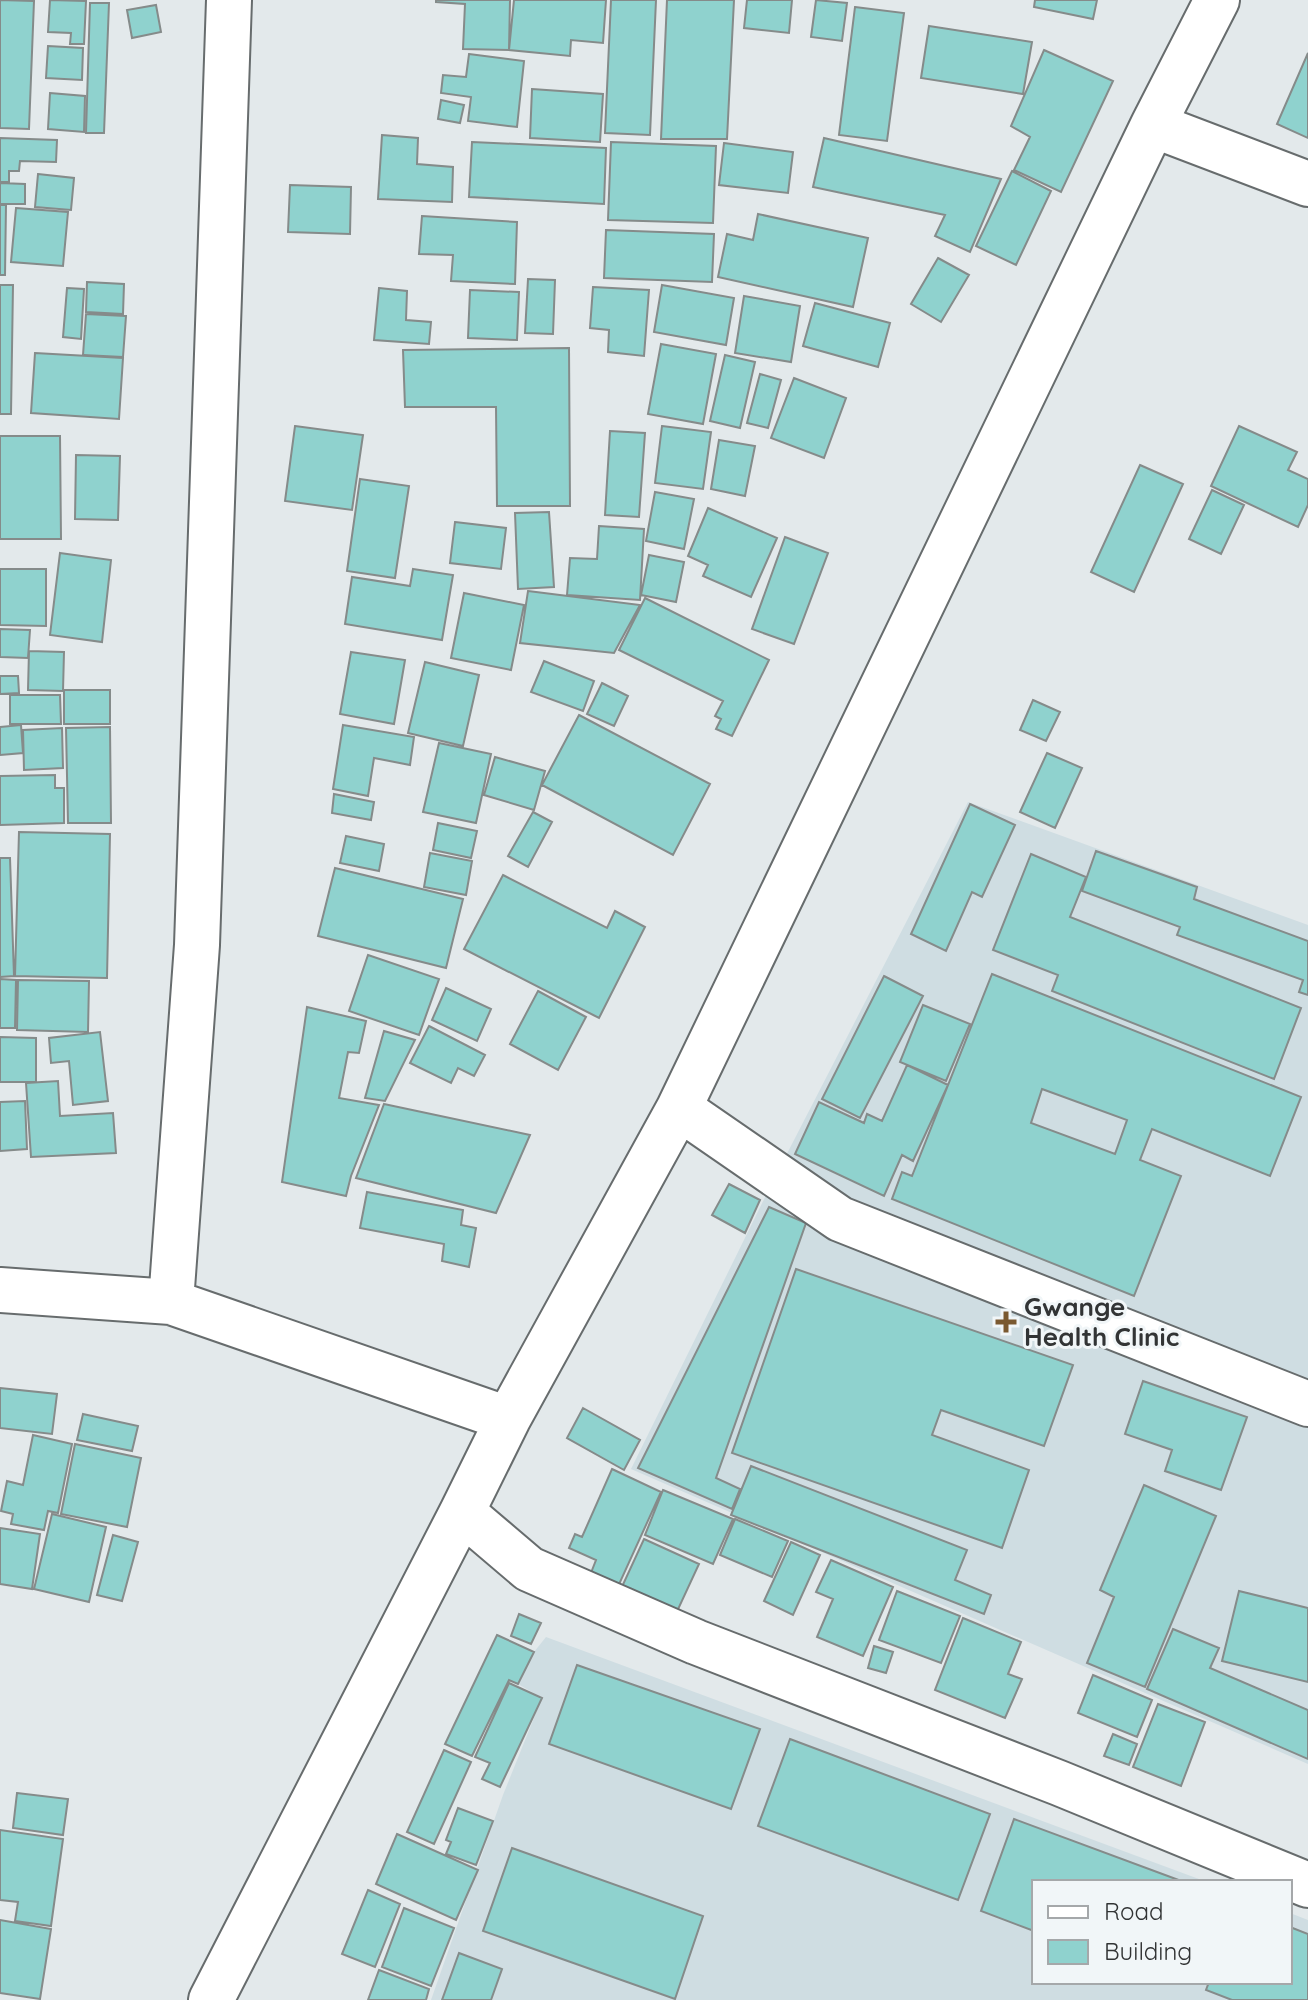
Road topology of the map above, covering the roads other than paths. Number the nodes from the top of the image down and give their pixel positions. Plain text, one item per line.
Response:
1 (229, 0) edge
2 (1217, 0) edge
3 (1153, 125) junction
4 (1308, 184) edge
5 (679, 1108) junction
6 (0, 1290) edge
7 (171, 1302) junction
8 (1308, 1404) edge
9 (508, 1419) junction
10 (462, 1512) junction
11 (1308, 1885) edge
12 (211, 2000) edge

1 - 7 street
2 - 3 street
3 - 4 street
3 - 5 street
5 - 8 street
5 - 9 street
6 - 7 street
7 - 9 street
9 - 10 street
10 - 11 street
10 - 12 street

